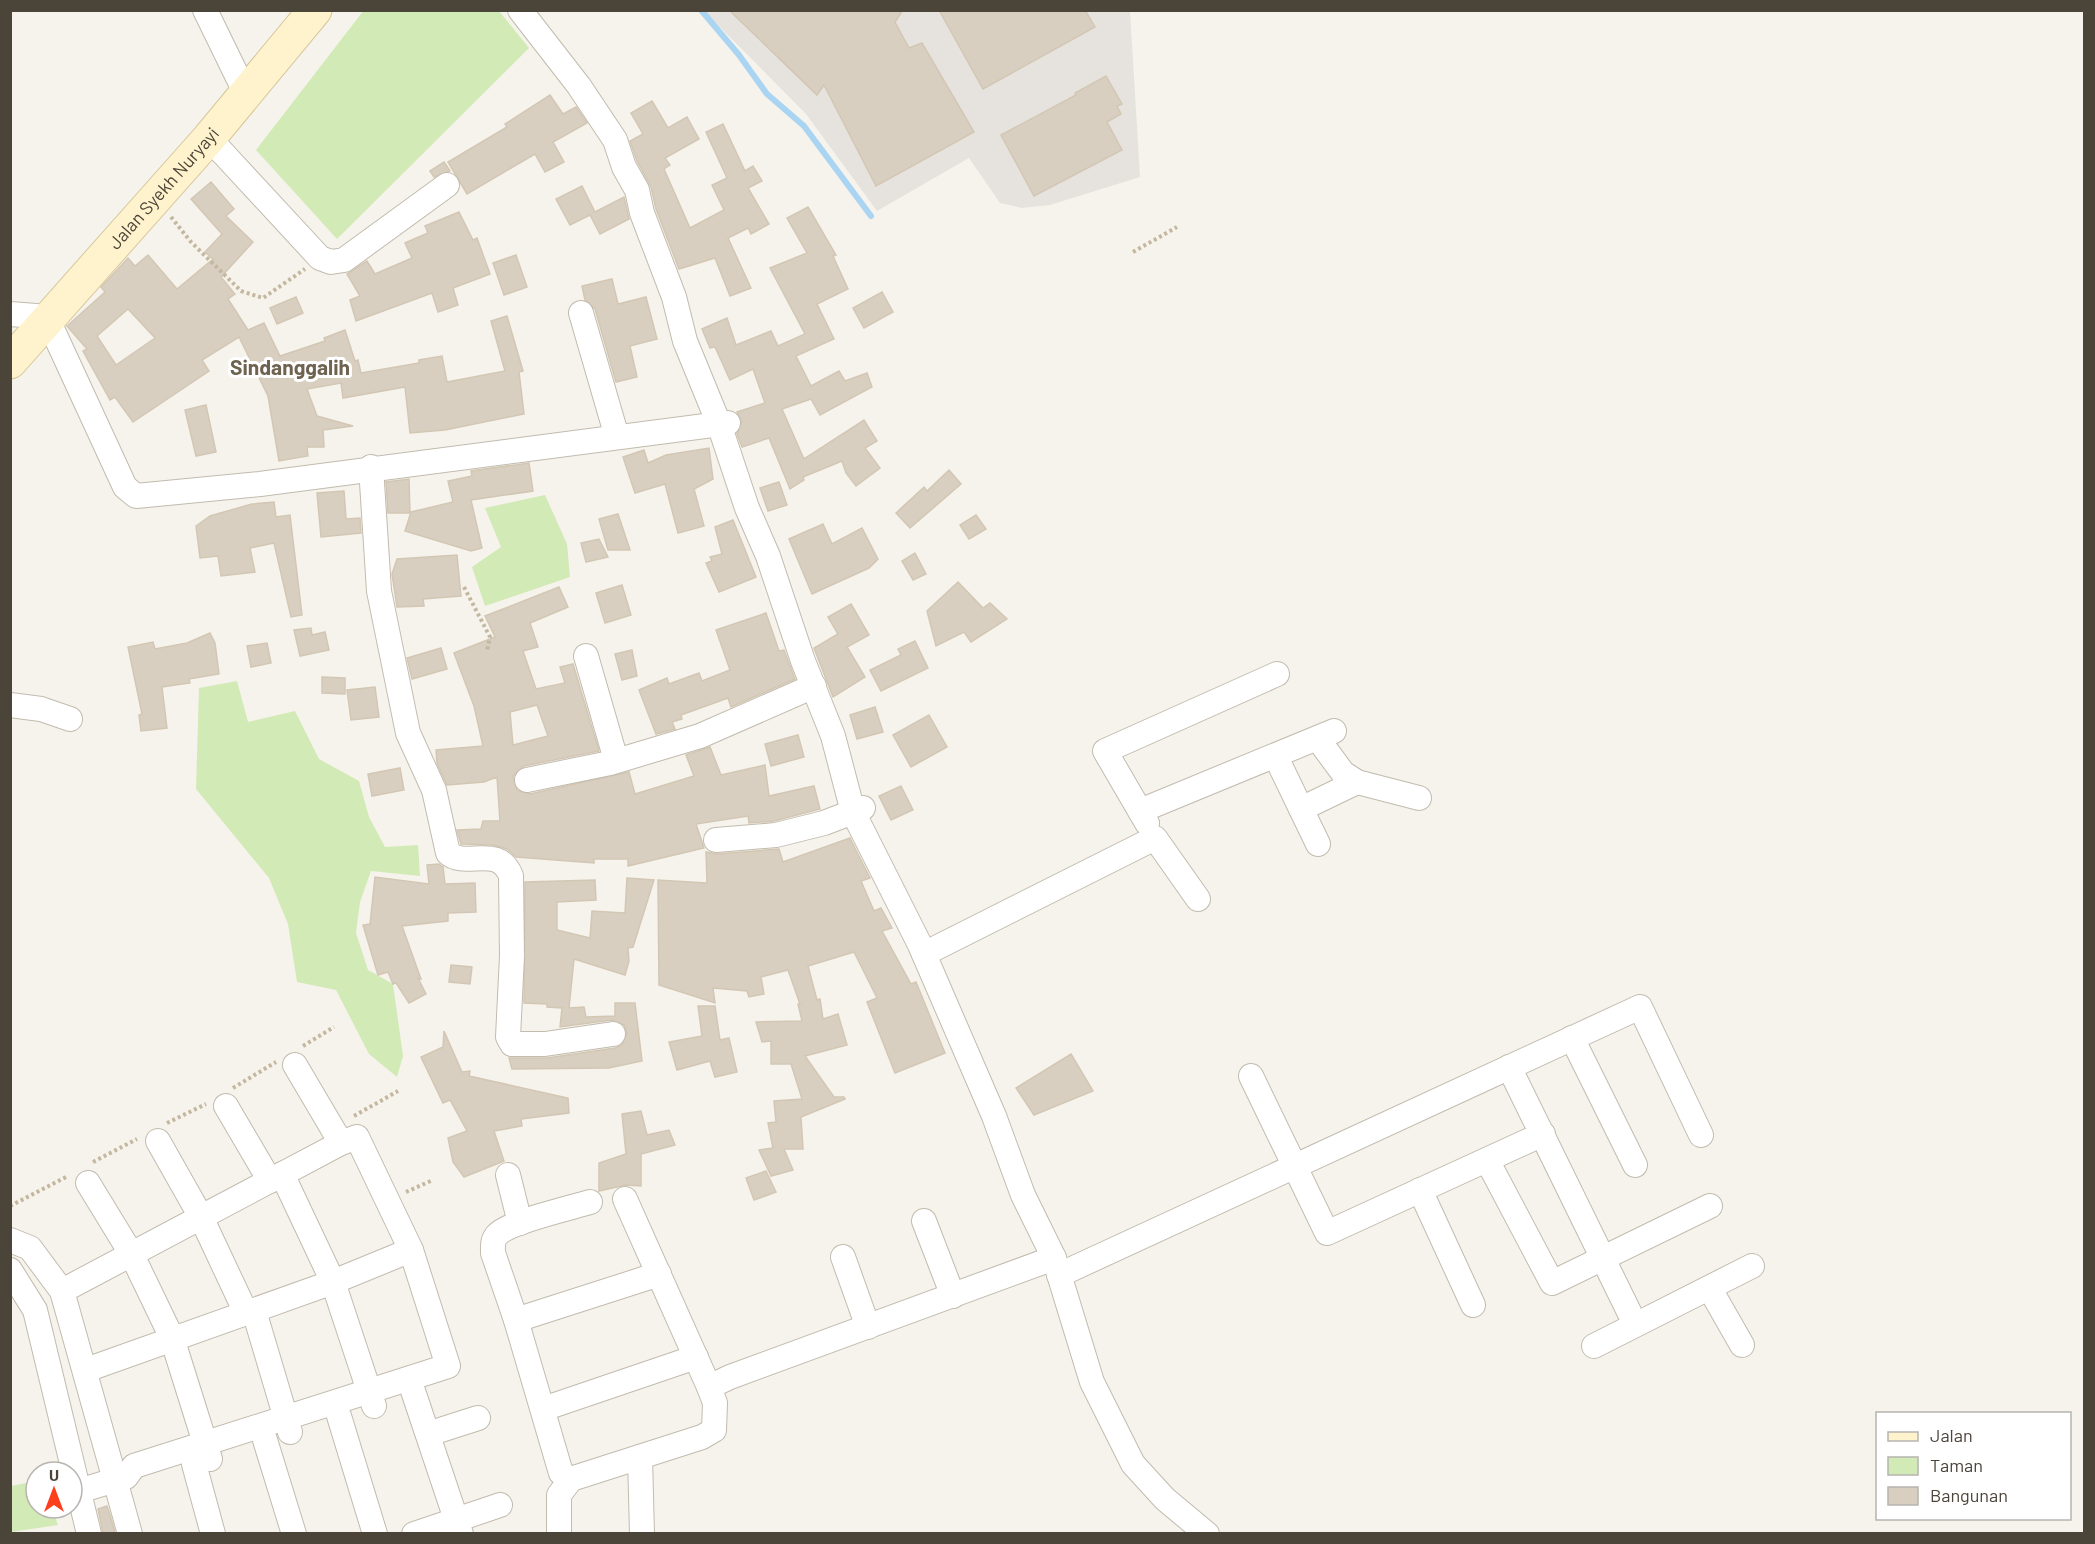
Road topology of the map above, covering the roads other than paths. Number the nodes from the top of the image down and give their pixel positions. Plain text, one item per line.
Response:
1 (205, 10) edge
2 (315, 10) edge
3 (520, 10) edge
4 (246, 94) junction
5 (209, 138) junction
6 (447, 185) dead end
7 (581, 313) dead end
8 (10, 314) edge
9 (48, 320) junction
10 (10, 362) edge
11 (724, 424) junction
12 (617, 437) junction
13 (371, 467) junction
14 (586, 656) dead end
15 (1277, 674) dead end
16 (814, 686) junction
17 (10, 705) edge
18 (70, 719) dead end
19 (1276, 757) junction
20 (616, 760) junction
21 (527, 780) dead end
22 (1357, 782) junction
23 (1419, 798) dead end
24 (1301, 809) junction
25 (858, 810) junction
26 (1140, 811) junction
27 (1155, 838) junction
28 (716, 840) dead end
29 (1318, 844) dead end
30 (1198, 899) dead end
31 (924, 954) junction
32 (613, 1034) dead end
33 (1572, 1038) junction
34 (292, 1058) road end
35 (1509, 1067) junction
36 (1251, 1076) dead end
37 (222, 1099) road end
38 (157, 1133) road end
39 (1543, 1134) junction
40 (1701, 1135) dead end
41 (336, 1136) junction
42 (1487, 1160) junction
43 (1635, 1165) dead end
44 (1295, 1166) junction
45 (82, 1174) road end
46 (508, 1175) dead end
47 (276, 1177) junction
48 (1420, 1190) junction
49 (625, 1199) dead end
50 (590, 1202) dead end
51 (1710, 1206) dead end
52 (201, 1217) junction
53 (924, 1221) dead end
54 (520, 1223) junction
55 (10, 1240) edge
56 (411, 1250) junction
57 (132, 1255) junction
58 (843, 1257) dead end
59 (1602, 1257) junction
60 (1752, 1266) dead end
61 (1057, 1267) junction
62 (10, 1270) edge
63 (659, 1274) junction
64 (333, 1282) junction
65 (1710, 1289) junction
66 (62, 1291) junction
67 (953, 1296) junction
68 (1473, 1305) dead end
69 (250, 1312) junction
70 (516, 1320) junction
71 (1635, 1324) junction
72 (868, 1327) junction
73 (172, 1338) junction
74 (1743, 1345) dead end
75 (1593, 1346) dead end
76 (696, 1357) junction
77 (86, 1370) junction
78 (411, 1386) junction
79 (709, 1387) junction
80 (371, 1399) junction
81 (543, 1409) junction
82 (339, 1416) junction
83 (478, 1418) dead end
84 (288, 1425) junction
85 (428, 1434) junction
86 (265, 1440) junction
87 (203, 1455) junction
88 (640, 1457) junction
89 (71, 1460) edge
90 (121, 1478) junction
91 (571, 1479) junction
92 (84, 1489) edge
93 (500, 1505) dead end
94 (84, 1512) edge
95 (459, 1527) edge
96 (89, 1533) edge
97 (130, 1533) edge
98 (213, 1533) edge
99 (294, 1533) edge
100 (375, 1533) edge
101 (414, 1533) edge
102 (559, 1533) edge
103 (642, 1533) edge
104 (1207, 1533) edge

1 - 4 street
2 - 4 main road, Jalan Syekh Nuryayi
3 - 11 street
4 - 5 main road, Jalan Syekh Nuryayi
5 - 6 street
5 - 9 main road, Jalan Syekh Nuryayi
7 - 12 street
8 - 9 street
9 - 10 main road, Jalan Syekh Nuryayi
9 - 13 street
11 - 12 street
11 - 16 street
12 - 13 street
13 - 32 street
14 - 20 street
15 - 26 street
16 - 20 street
16 - 25 street
17 - 18 street
19 - 22 street
19 - 24 street
19 - 26 street
20 - 21 street
22 - 23 street
22 - 24 street
24 - 29 street
25 - 28 street
25 - 31 street
26 - 27 street
27 - 30 street
27 - 31 street
31 - 61 street
33 - 35 street
33 - 40 street
33 - 43 street
34 - 41 street
35 - 39 street
35 - 44 street
36 - 44 street
37 - 47 street
38 - 52 street
39 - 42 street
39 - 59 street
41 - 47 street
41 - 56 street
42 - 48 street
42 - 59 street
44 - 48 street
44 - 61 street
45 - 57 street
46 - 54 street
47 - 52 street
47 - 64 street
48 - 68 street
49 - 63 street
50 - 54 street
51 - 59 street
52 - 57 street
52 - 69 street
53 - 67 street
54 - 70 street
55 - 66 street
56 - 64 street
56 - 78 street
57 - 66 street
57 - 73 street
58 - 72 street
59 - 71 street
60 - 65 street
61 - 67 street
61 - 104 street
62 - 89 street
63 - 70 street
63 - 76 street
64 - 69 street
64 - 80 street
65 - 71 street
65 - 74 street
66 - 77 street
67 - 72 street
69 - 73 street
69 - 84 street
70 - 81 street
71 - 75 street
72 - 79 street
73 - 77 street
73 - 87 street
76 - 79 street
76 - 81 street
77 - 90 street
78 - 80 street
78 - 85 street
79 - 88 street
80 - 82 street
80 - 84 street
81 - 91 street
82 - 84 street
82 - 100 street
83 - 85 street
84 - 86 street
84 - 87 street
85 - 95 street
86 - 87 street
86 - 99 street
87 - 90 street
87 - 98 street
88 - 91 street
88 - 103 street
90 - 92 street
90 - 97 street
91 - 102 street
93 - 95 street
94 - 96 street
95 - 101 street

